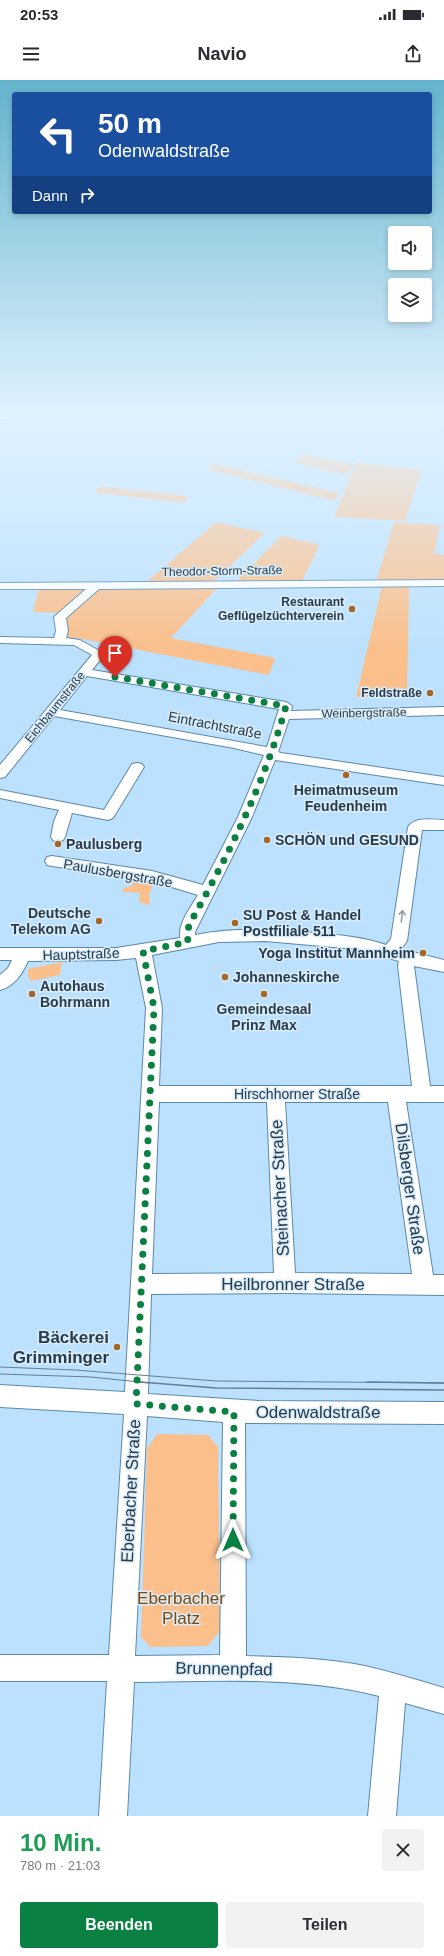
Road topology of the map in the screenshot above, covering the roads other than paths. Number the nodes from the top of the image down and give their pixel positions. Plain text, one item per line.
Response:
1 (444, 583) edge
2 (0, 586) edge
3 (95, 586) junction
4 (0, 640) edge
5 (59, 642) junction
6 (84, 672) junction
7 (285, 710) junction
8 (444, 711) edge
9 (51, 712) junction
10 (271, 754) junction
11 (137, 767) dead end
12 (0, 774) edge
13 (444, 781) edge
14 (0, 794) edge
15 (67, 807) junction
16 (444, 825) edge
17 (58, 837) dead end
18 (52, 861) dead end
19 (207, 892) junction
20 (188, 942) junction
21 (143, 951) junction
22 (389, 952) junction
23 (0, 954) edge
24 (22, 955) junction
25 (408, 958) junction
26 (444, 966) edge
27 (0, 984) edge
28 (150, 1094) junction
29 (276, 1094) junction
30 (396, 1094) junction
31 (422, 1094) junction
32 (444, 1094) edge
33 (285, 1283) junction
34 (141, 1284) junction
35 (434, 1285) edge
36 (0, 1396) edge
37 (136, 1404) junction
38 (234, 1412) junction
39 (444, 1413) edge
40 (0, 1668) edge
41 (233, 1668) junction
42 (121, 1669) junction
43 (393, 1686) junction
44 (444, 1701) edge
45 (113, 1816) edge
46 (382, 1816) edge

1 - 3 street, Theodor-Storm-Straße
2 - 3 street, Theodor-Storm-Straße
3 - 5 street
4 - 5 street
5 - 6 street, Eichbaumstraße
6 - 7 street, Weinbergstraße
6 - 9 street, Eichbaumstraße
7 - 8 street, Weinbergstraße
7 - 10 street
9 - 10 street, Eintrachtstraße
9 - 12 street, Eichbaumstraße
10 - 13 street, Eintrachtstraße
10 - 19 street
11 - 15 street
14 - 15 street
15 - 17 street, Paulusbergstraße
22 -> 16 street
18 - 19 street, Paulusbergstraße
19 - 20 street
20 - 21 street, Hauptstraße
20 - 22 street, Hauptstraße
21 - 24 street, Hauptstraße
21 - 28 street, Eberbacher Straße
22 - 25 street, Hauptstraße
23 - 24 street, Hauptstraße
24 - 27 street
25 - 26 street, Hauptstraße
25 - 31 street
28 - 29 street, Hirschhorner Straße
28 - 34 street, Eberbacher Straße
29 - 30 street, Hirschhorner Straße
29 - 33 street, Steinacher Straße
30 - 31 street, Hirschhorner Straße
30 - 35 street, Dilsberger Straße
31 - 32 street, Hirschhorner Straße
33 - 34 street, Heilbronner Straße
33 - 35 street, Heilbronner Straße
34 - 37 street, Eberbacher Straße
36 - 37 street, Odenwaldstraße
37 - 38 street, Odenwaldstraße
37 - 42 street, Eberbacher Straße
38 - 39 street, Odenwaldstraße
38 - 41 street
40 - 42 street, Brunnenpfad
41 - 42 street, Brunnenpfad
41 - 43 street, Brunnenpfad
42 - 45 street, Eberbacher Straße
43 - 44 street, Brunnenpfad
43 - 46 street

